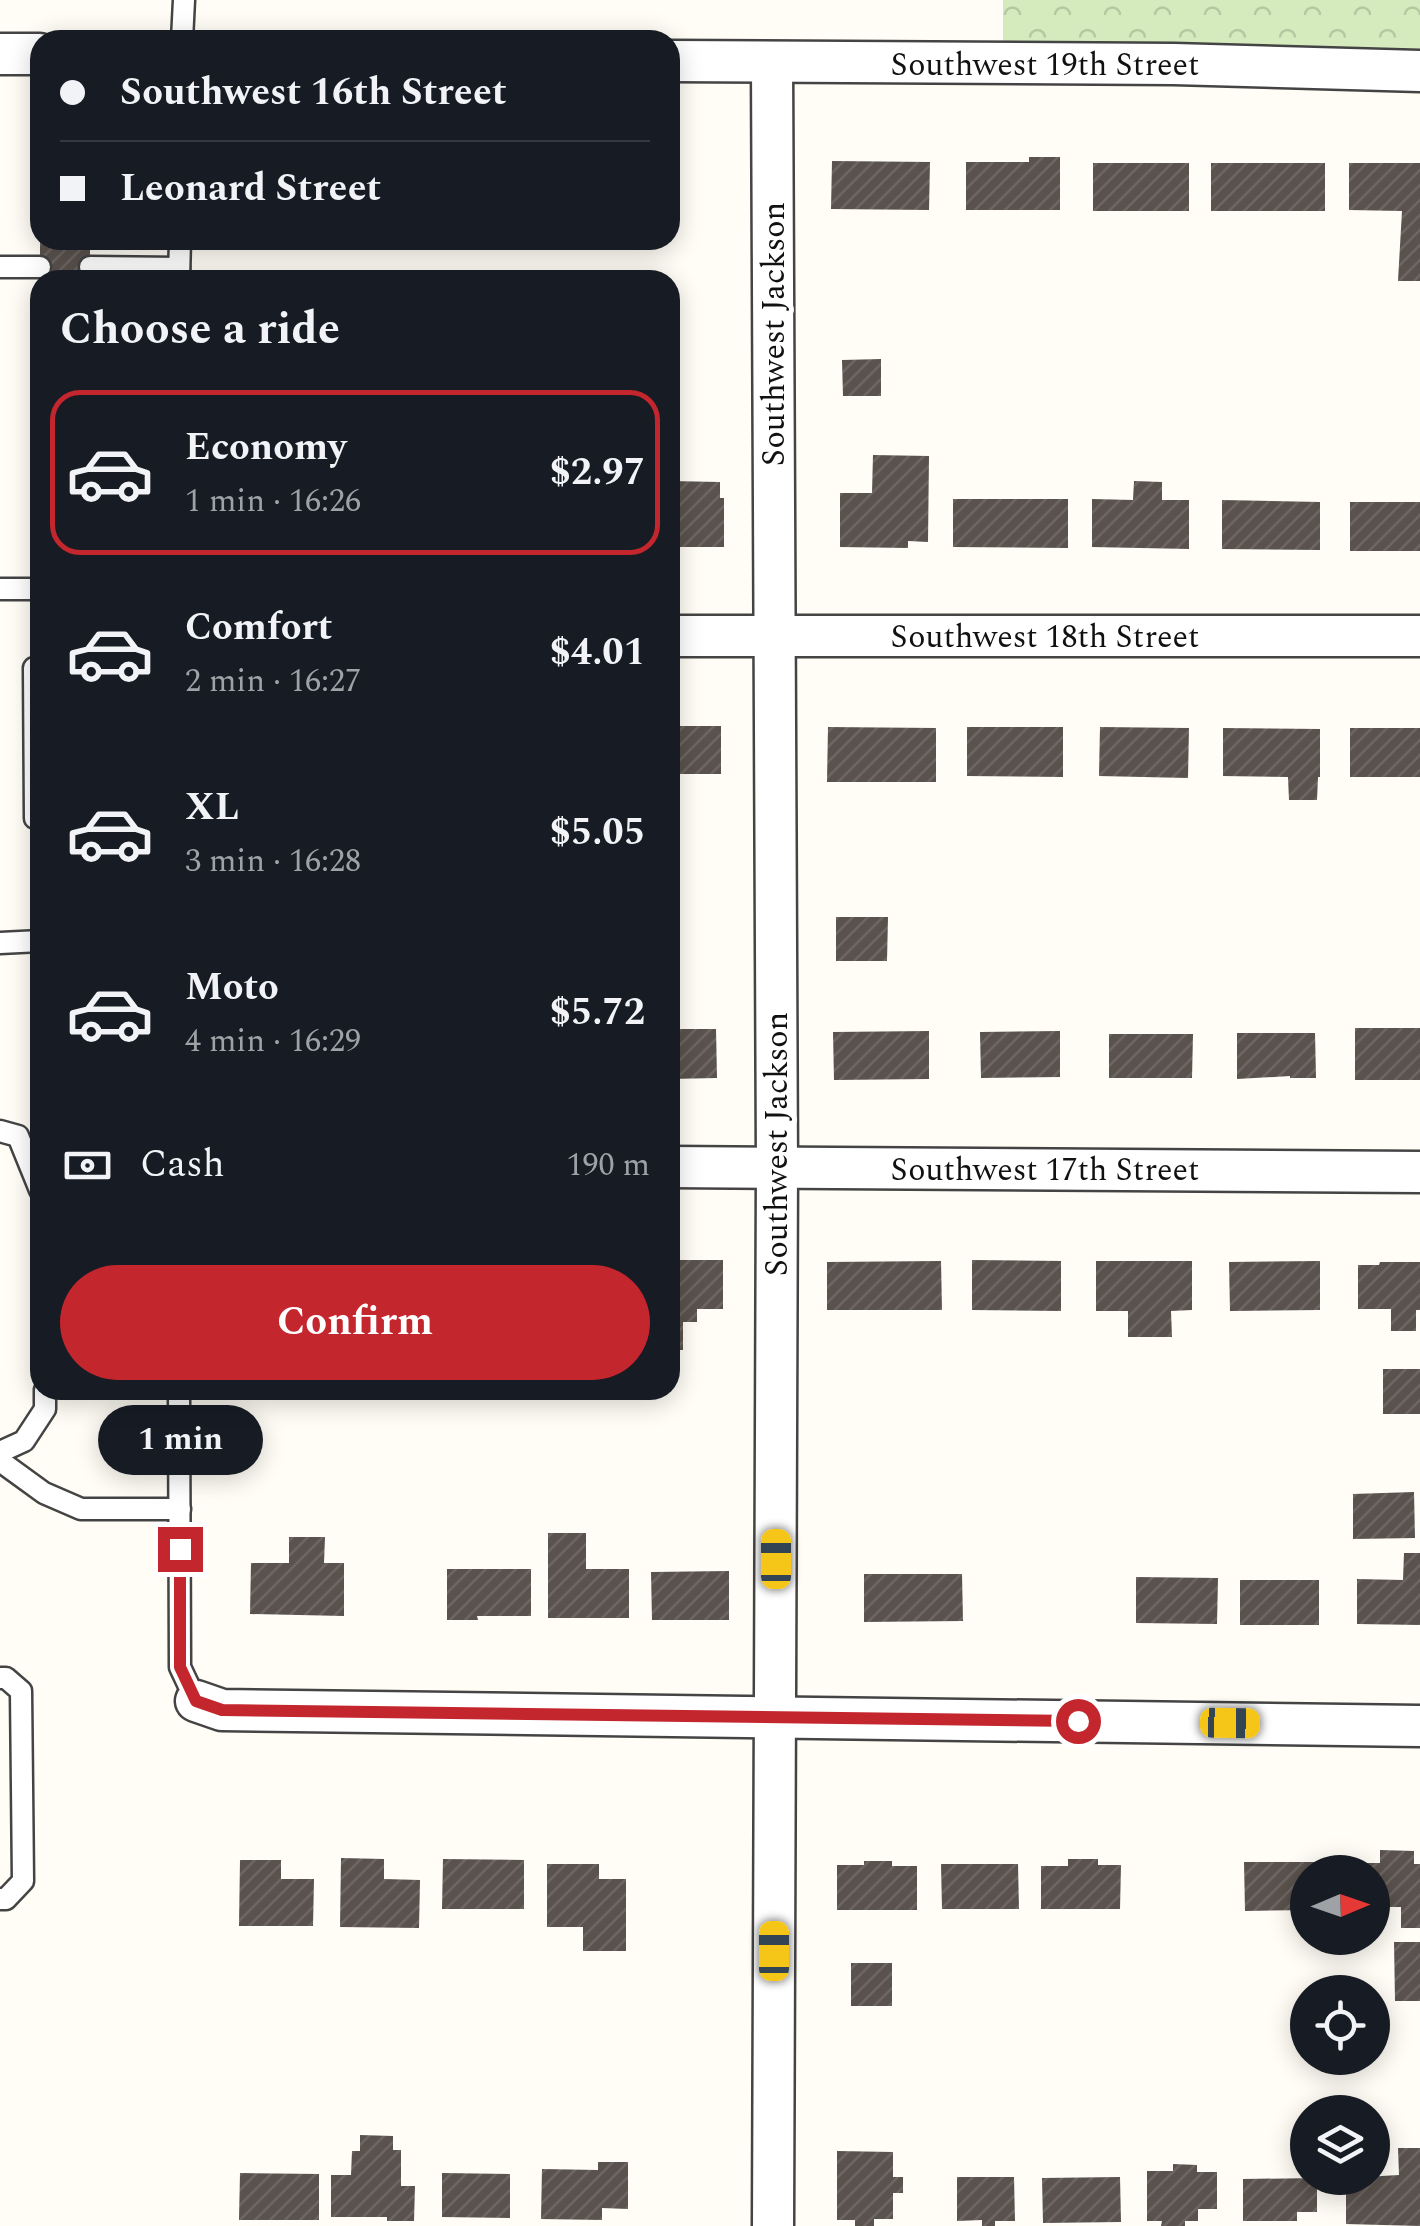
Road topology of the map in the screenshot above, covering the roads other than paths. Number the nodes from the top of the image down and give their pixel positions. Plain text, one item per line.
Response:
1 (184, 0) edge
2 (182, 30) edge
3 (0, 54) edge
4 (30, 54) edge
5 (680, 61) edge
6 (772, 63) junction
7 (1420, 71) edge
8 (40, 267) dead end
9 (0, 268) edge
10 (90, 268) dead end
11 (120, 270) edge
12 (0, 589) edge
13 (30, 589) edge
14 (680, 636) edge
15 (774, 636) junction
16 (1420, 636) edge
17 (30, 942) edge
18 (0, 943) edge
19 (0, 1131) edge
20 (30, 1165) edge
21 (680, 1166) edge
22 (777, 1166) junction
23 (1420, 1172) edge
24 (46, 1400) edge
25 (179, 1400) edge
26 (0, 1452) edge
27 (0, 1461) edge
28 (180, 1509) junction
29 (0, 1678) edge
30 (196, 1701) joint
31 (775, 1716) junction
32 (1420, 1726) edge
33 (0, 1900) edge
34 (774, 2226) edge

1 - 2 lane
3 - 4 street
5 - 6 street, Southwest 19th Street
6 - 7 street, Southwest 19th Street
6 - 15 street, Southwest Jackson
8 - 9 lane
10 - 11 lane
12 - 13 lane
14 - 15 street, Southwest 18th Street
15 - 16 street, Southwest 18th Street
15 - 22 street, Southwest Jackson
17 - 18 lane
19 - 20 lane
21 - 22 street, Southwest 17th Street
22 - 23 street, Southwest 17th Street
22 - 31 street, Southwest Jackson
24 - 26 lane
25 - 28 lane
27 - 28 lane
28 - 30 lane
29 - 33 lane
30 - 31 street
31 - 32 street
31 - 34 street, Southwest Jackson

